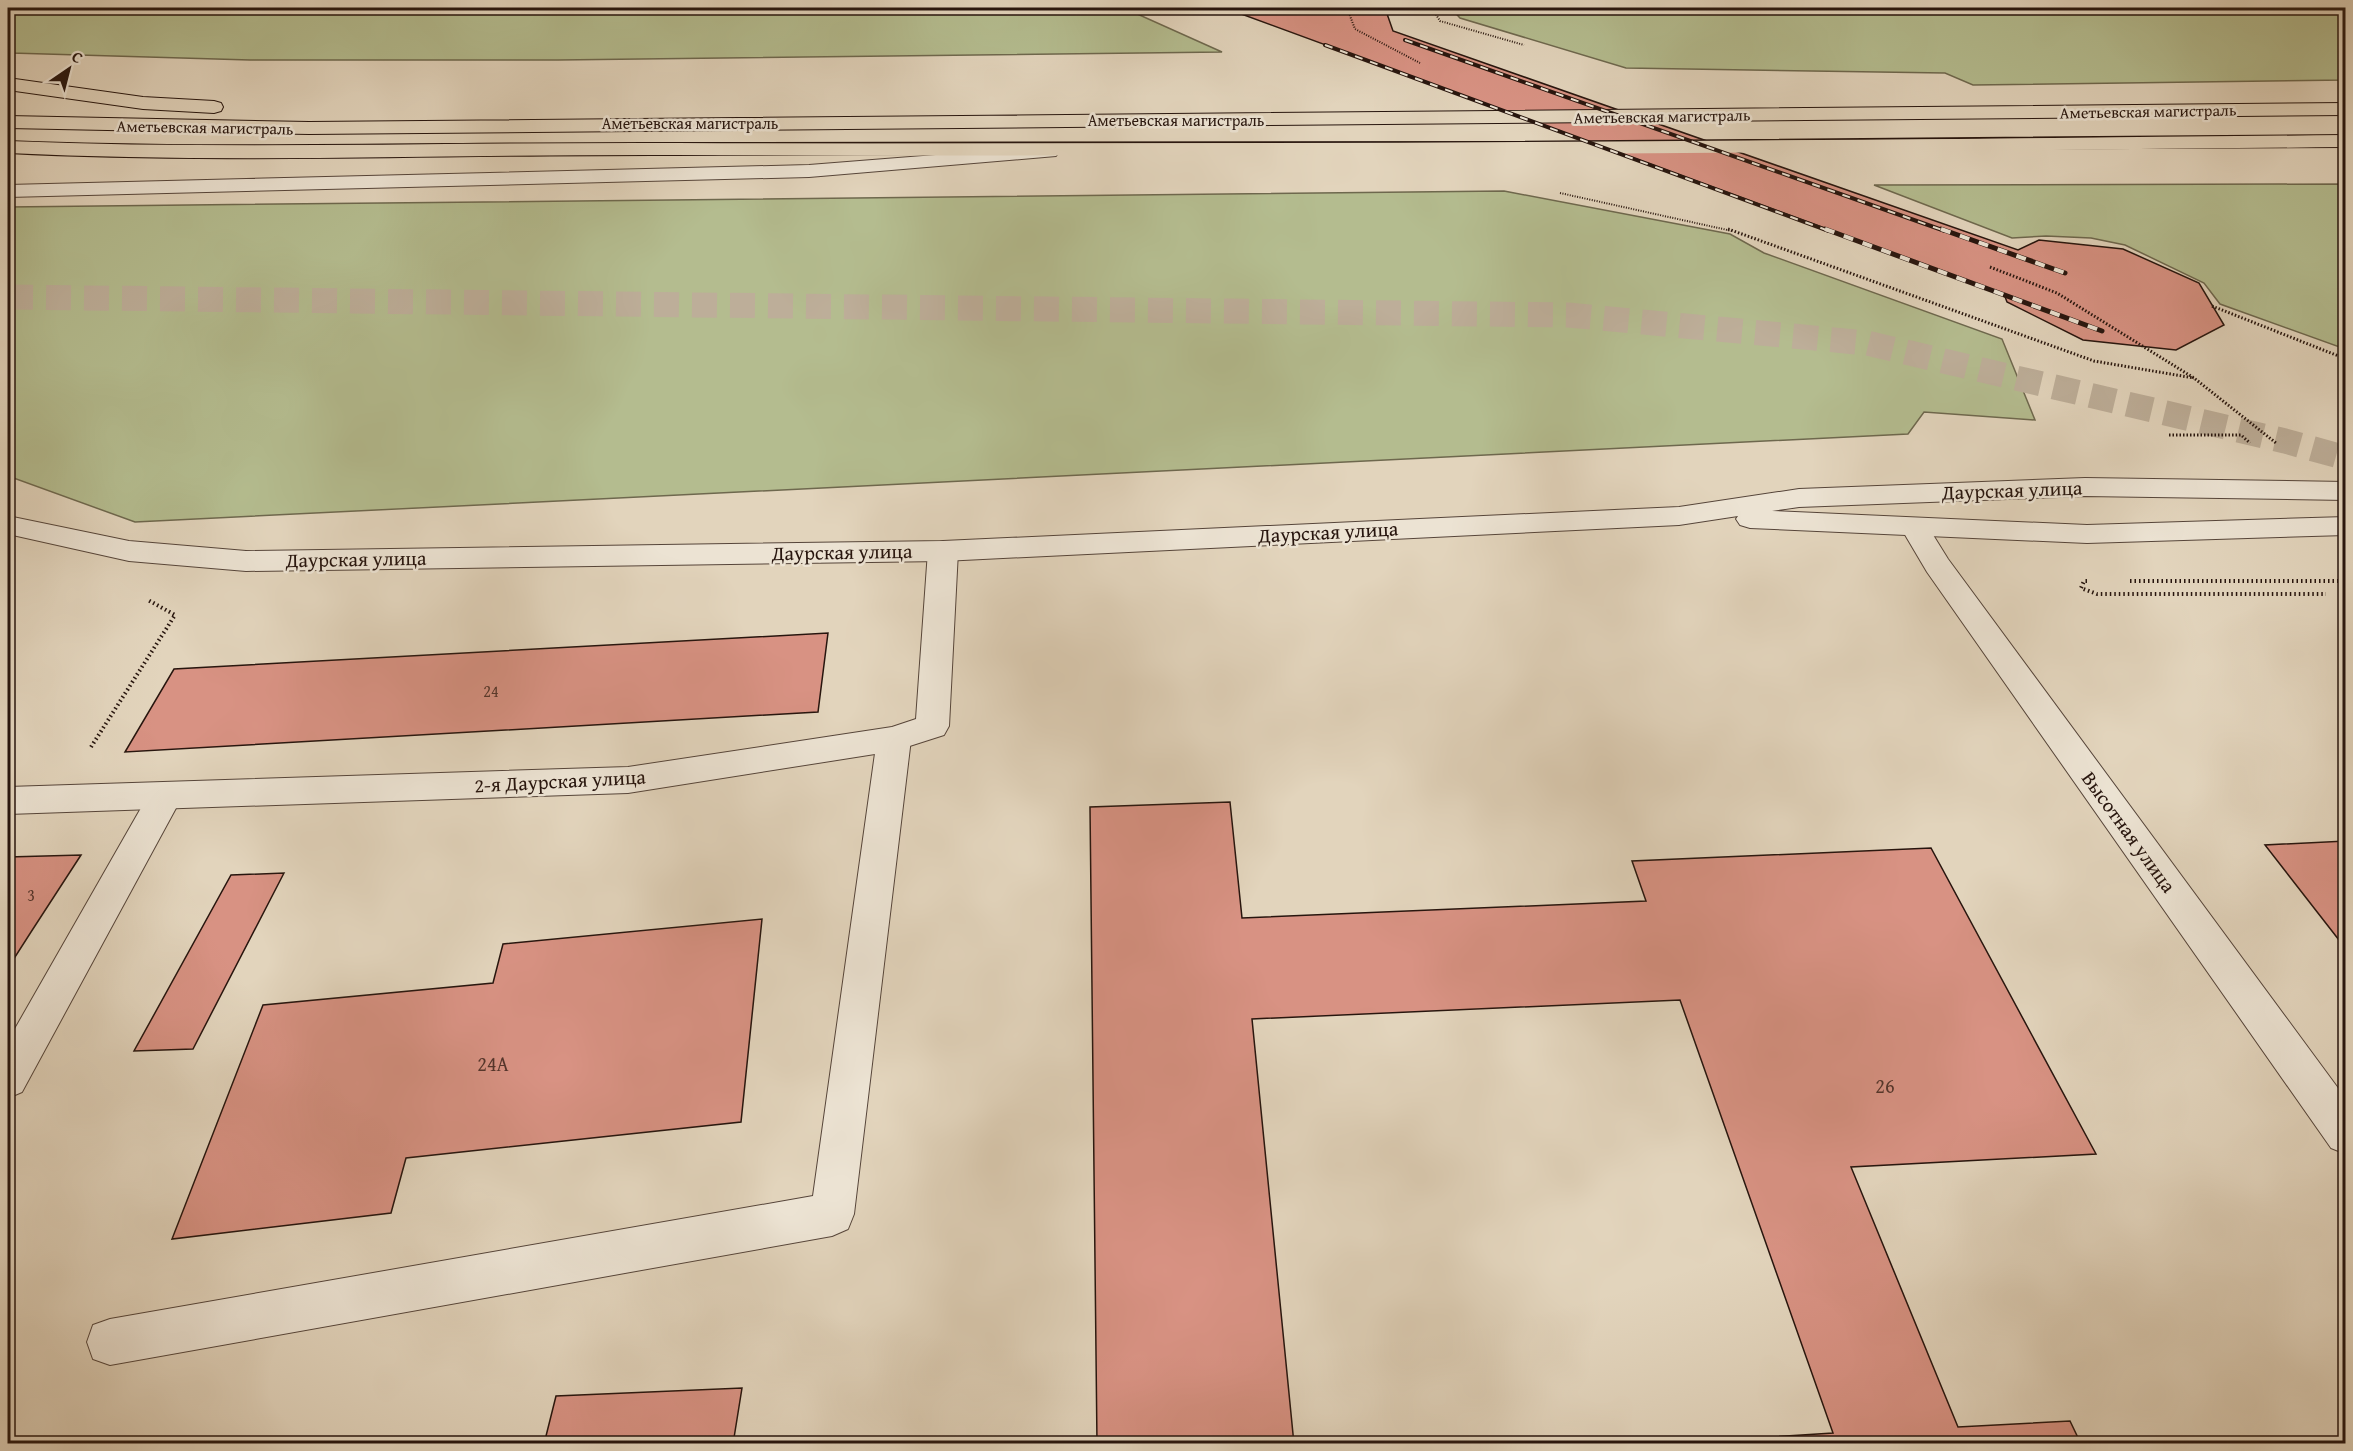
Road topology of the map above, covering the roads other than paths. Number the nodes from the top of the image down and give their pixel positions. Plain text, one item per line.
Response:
1 (8, 84) edge
2 (2346, 109) edge
3 (8, 122) edge
4 (394, 128) junction
5 (2346, 141) edge
6 (8, 149) edge
7 (1059, 151) junction
8 (8, 190) edge
9 (2346, 491) edge
10 (1679, 516) junction
11 (8, 525) edge
12 (2346, 526) edge
13 (1915, 528) junction
14 (944, 551) junction
15 (894, 739) junction
16 (165, 797) junction
17 (8, 801) edge
18 (8, 1079) edge
19 (2346, 1134) edge
20 (110, 1342) dead end

1 - 4 main road
2 - 4 main road, Аметьевская магистраль
3 - 4 main road, Аметьевская магистраль
5 - 7 main road, Аметьевская магистраль
6 - 7 main road, Аметьевская магистраль
7 - 8 street
9 - 10 street, Даурская улица
10 - 13 street, Даурская улица
10 - 14 street, Даурская улица
11 - 14 street, Даурская улица
12 - 13 street, Даурская улица
13 - 19 street, Высотная улица
14 - 15 street, 2-я Даурская улица
15 - 16 street, 2-я Даурская улица
15 - 20 street
16 - 17 street, 2-я Даурская улица
16 - 18 street

